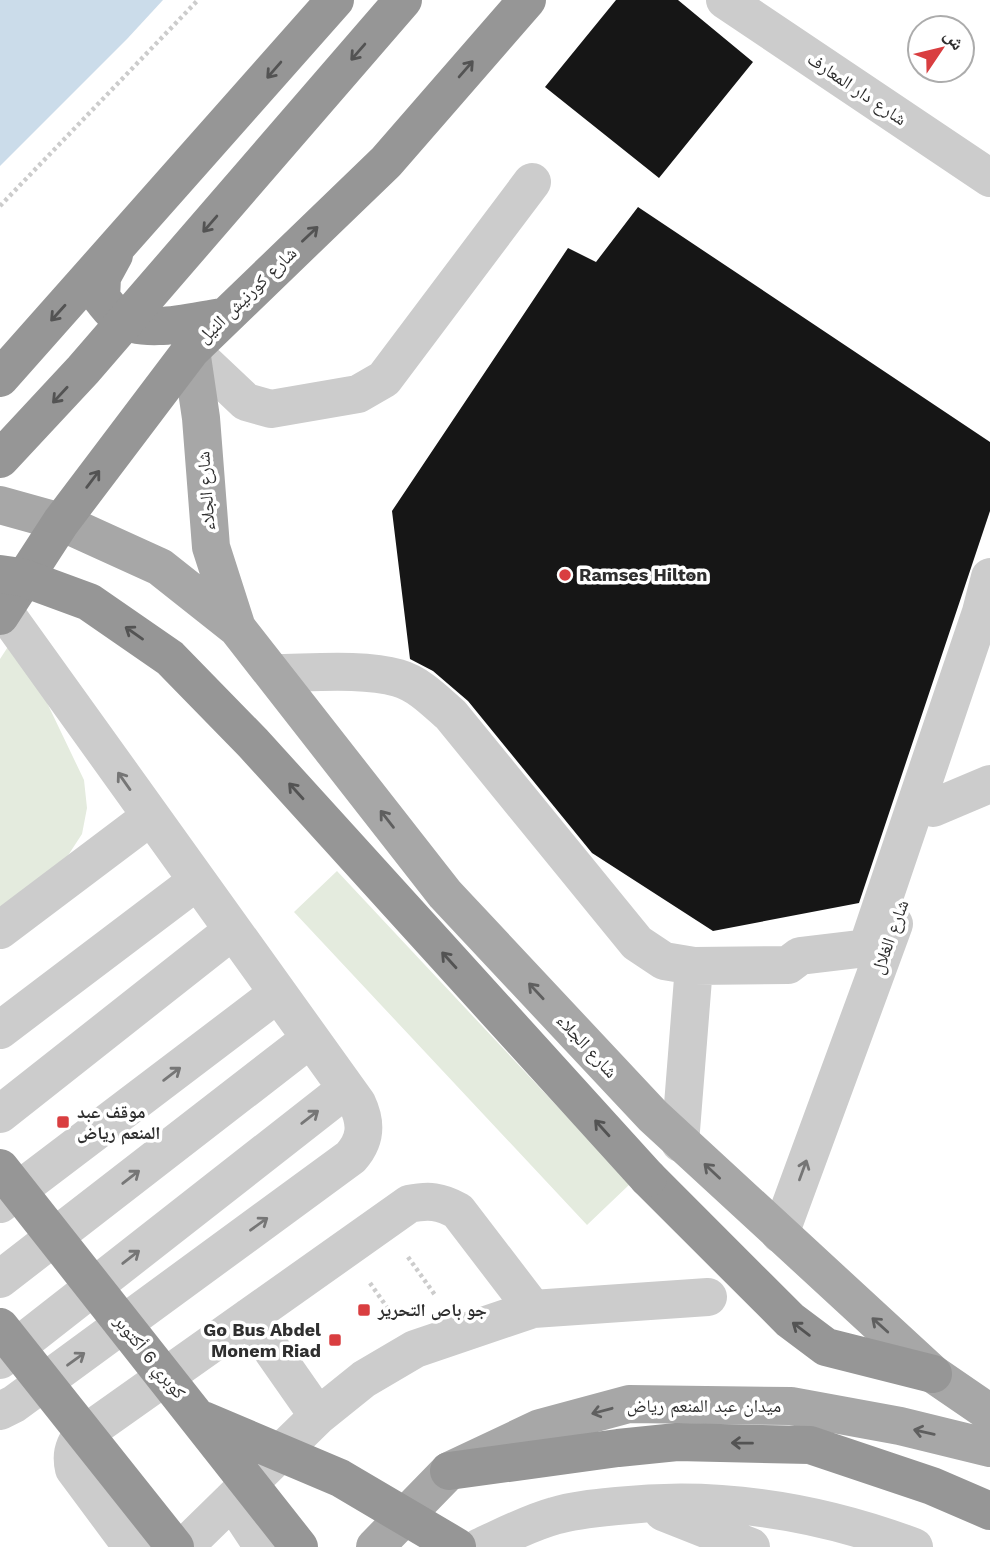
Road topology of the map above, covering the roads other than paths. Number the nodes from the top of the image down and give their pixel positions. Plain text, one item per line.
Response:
1 (335, 0) edge
2 (403, 0) edge
3 (527, 0) edge
4 (725, 0) edge
5 (990, 178) edge
6 (532, 182) dead end
7 (118, 247) junction
8 (222, 317) junction
9 (191, 350) junction
10 (0, 378) edge
11 (0, 458) edge
12 (0, 505) edge
13 (61, 522) junction
14 (0, 574) edge
15 (990, 577) edge
16 (2, 614) edge
17 (237, 628) junction
18 (990, 636) edge
19 (273, 673) junction
20 (990, 784) edge
21 (933, 808) junction
22 (150, 817) junction
23 (197, 881) junction
24 (0, 930) edge
25 (232, 931) junction
26 (874, 953) junction
27 (694, 966) junction
28 (277, 994) junction
29 (0, 1030) edge
30 (310, 1038) junction
31 (346, 1089) junction
32 (0, 1114) edge
33 (680, 1143) junction
34 (0, 1168) edge
35 (0, 1203) edge
36 (780, 1234) junction
37 (0, 1279) edge
38 (708, 1297) dead end
39 (533, 1309) junction
40 (249, 1317) junction
41 (0, 1327) edge
42 (0, 1360) edge
43 (933, 1374) junction
44 (0, 1411) edge
45 (990, 1413) edge
46 (318, 1416) junction
47 (200, 1419) junction
48 (990, 1448) edge
49 (449, 1471) junction
50 (232, 1500) junction
51 (638, 1504) junction
52 (990, 1511) edge
53 (132, 1547) edge
54 (175, 1547) edge
55 (184, 1547) edge
56 (263, 1547) edge
57 (299, 1547) edge
58 (375, 1547) edge
59 (457, 1547) edge
60 (480, 1547) edge
61 (751, 1547) edge
62 (914, 1547) edge

1 -> 7 highway
2 -> 11 highway, bridge
8 -> 3 highway, شارع كورنيش النيل
4 - 5 street, شارع دار المعارف
6 - 9 street
7 - 8 highway
7 -> 10 highway
8 - 9 highway, شارع كورنيش النيل
13 -> 9 highway, شارع كورنيش النيل
9 - 17 main road, شارع الجلاء
12 - 13 main road, شارع الجلاء
13 - 16 highway, شارع كورنيش النيل
13 - 17 main road, شارع الجلاء
43 -> 14 highway, bridge
15 - 26 street
22 -> 16 street
17 - 19 main road, شارع الجلاء
18 - 21 street, شارع الغلال
19 - 27 street
33 -> 19 main road, شارع الجلاء
20 - 21 street
21 - 26 street, شارع الغلال
22 - 23 street
22 - 24 street
23 - 25 street
23 - 29 street
25 - 28 street
25 - 32 street
26 - 27 street
36 -> 26 street, شارع الغلال
27 - 33 street
28 - 30 street
35 -> 28 street
30 - 31 street
37 -> 30 street
42 -> 31 street
44 -> 31 street
36 -> 33 main road, شارع الجلاء
34 - 47 highway, كوبري 6 أكتوبر, bridge
43 -> 36 main road, شارع الجلاء
38 - 39 street
39 - 40 street
39 - 46 street
40 - 46 street
40 - 53 street
41 - 54 highway, bridge
43 - 45 main road, شارع الجلاء
46 - 50 street
47 - 57 highway, كوبري 6 أكتوبر, bridge
47 - 59 highway, bridge
48 -> 49 main road, ميدان عبد المنعم رياض
52 -> 49 highway
49 - 58 main road, ميدان عبد المنعم رياض
50 - 55 street
50 - 56 street
51 - 60 street
51 - 61 street
51 - 62 street

